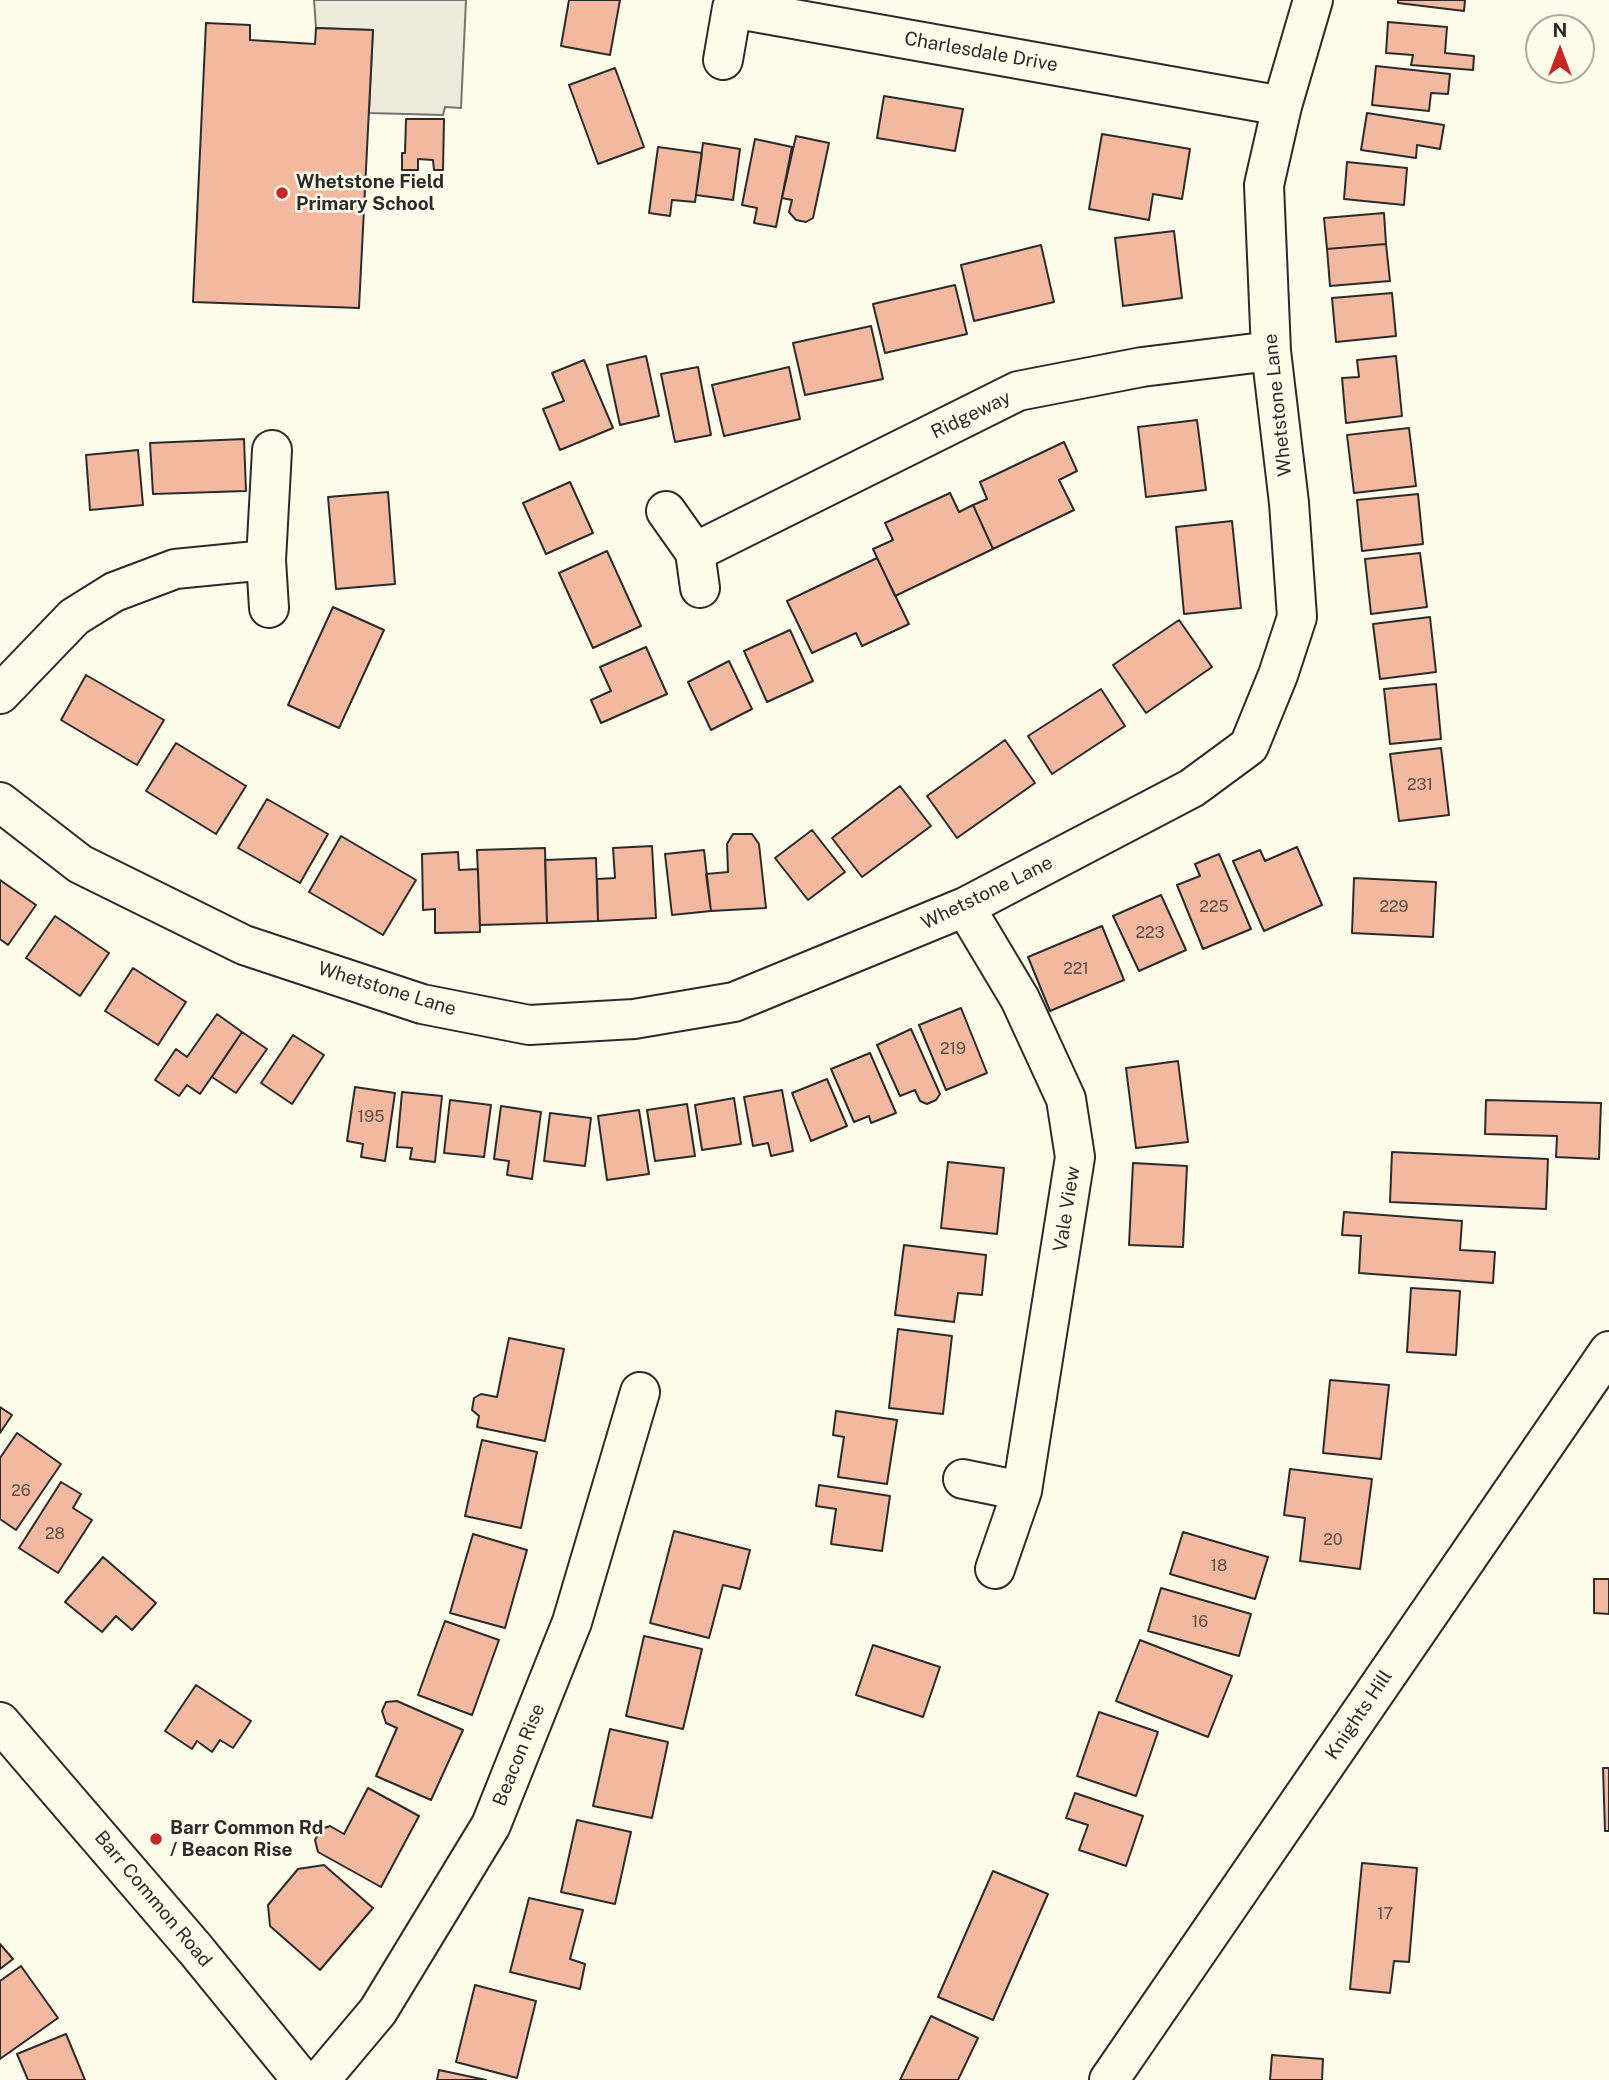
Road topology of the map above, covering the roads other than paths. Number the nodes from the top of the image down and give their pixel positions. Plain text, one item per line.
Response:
1 (1313, 0) edge
2 (723, 60) dead end
3 (1282, 106) junction
4 (1271, 351) junction
5 (272, 450) dead end
6 (666, 511) dead end
7 (266, 561) junction
8 (269, 608) dead end
9 (0, 694) edge
10 (0, 802) edge
11 (965, 907) junction
12 (1609, 1351) edge
13 (640, 1392) dead end
14 (963, 1479) dead end
15 (1022, 1491) junction
16 (995, 1569) dead end
17 (0, 1722) edge
18 (302, 2080) edge
19 (320, 2080) edge
20 (1109, 2080) edge

1 - 3 street, Whetstone Lane
2 - 3 street, Charlesdale Drive
3 - 4 street, Whetstone Lane
4 - 6 street, Ridgeway
4 - 11 street, Whetstone Lane
5 - 7 street
7 - 8 street
7 - 9 street
10 - 11 street, Whetstone Lane
11 - 15 street, Vale View
12 - 20 street, Knights Hill
13 - 19 street, Beacon Rise
14 - 15 street
15 - 16 street, Vale View
17 - 18 street, Barr Common Road

